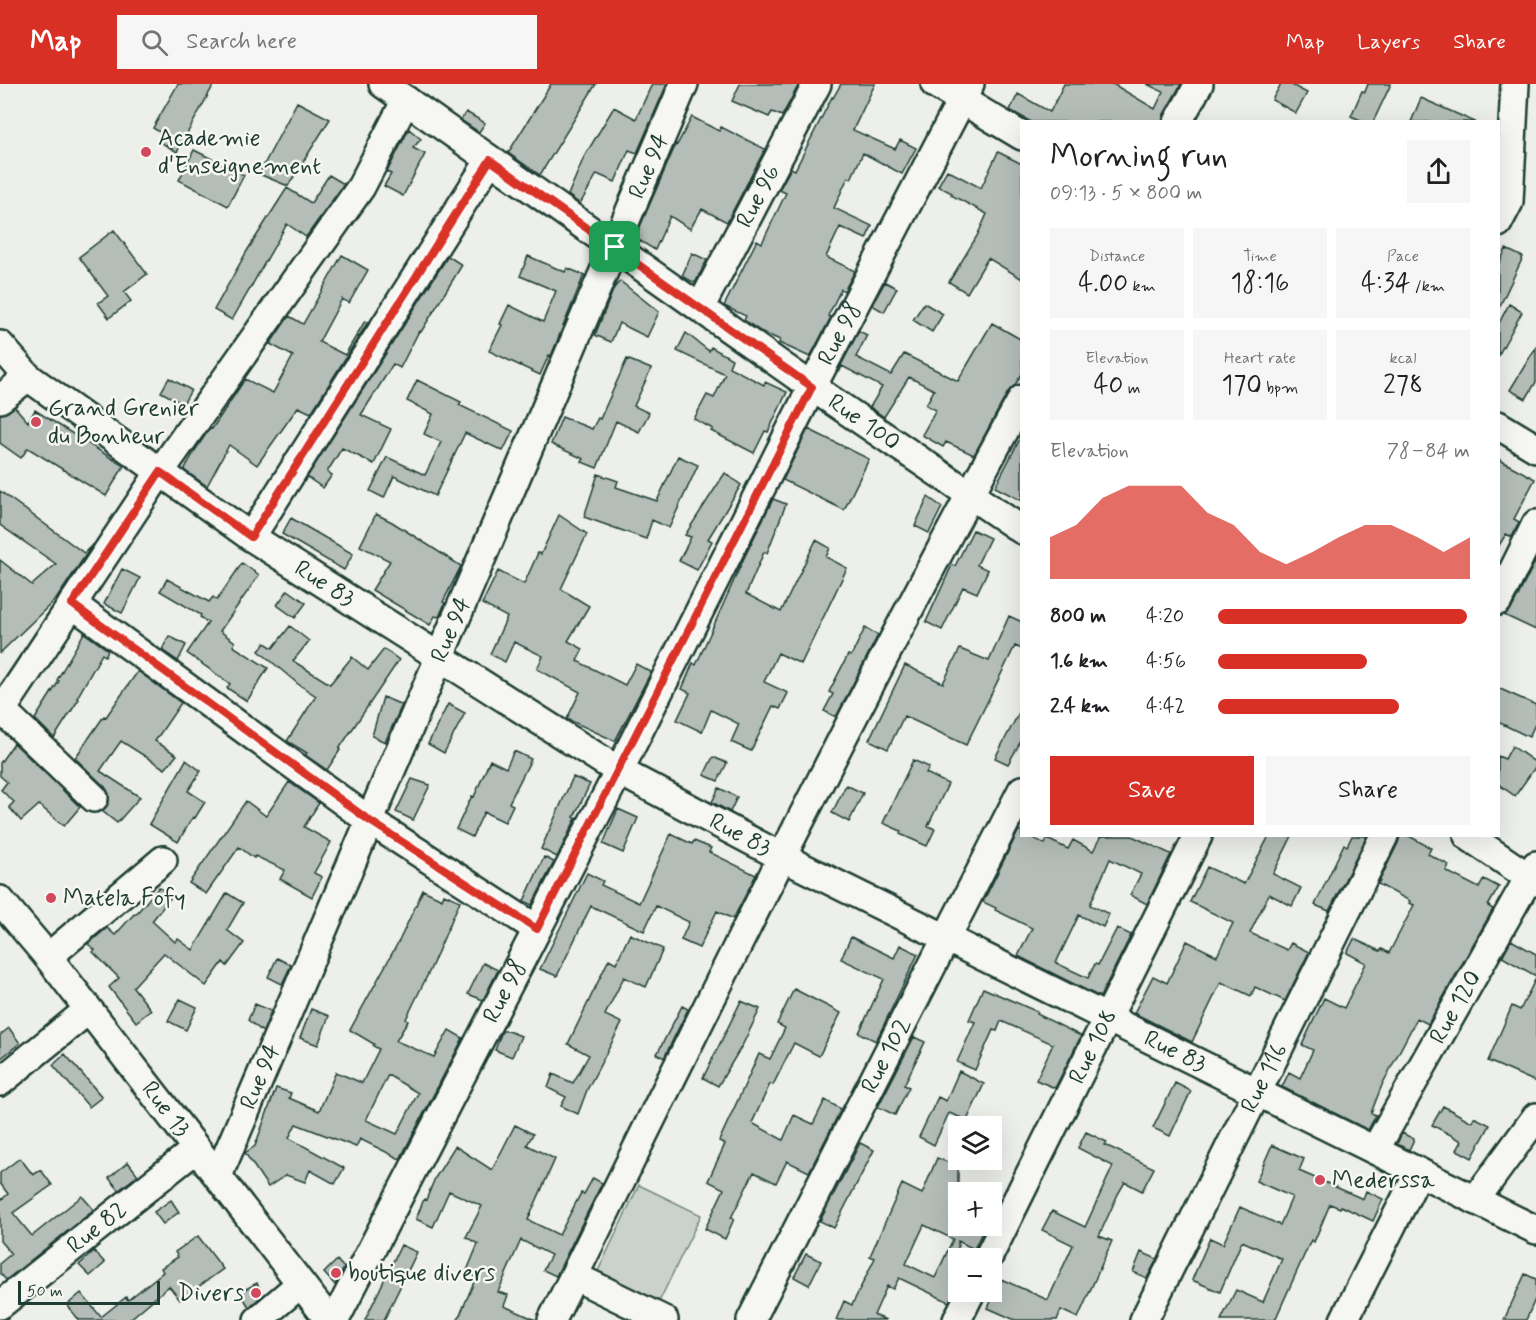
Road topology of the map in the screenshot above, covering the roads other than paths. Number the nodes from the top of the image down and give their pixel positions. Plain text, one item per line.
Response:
1 (383, 84) edge
2 (684, 84) edge
3 (817, 84) edge
4 (936, 84) edge
5 (1199, 84) edge
6 (1515, 84) edge
7 (966, 92) edge
8 (406, 100) junction
9 (1179, 120) edge
10 (1020, 134) edge
11 (490, 160) junction
12 (1500, 220) edge
13 (615, 247) junction
14 (700, 308) junction
15 (0, 345) edge
16 (28, 376) junction
17 (812, 387) junction
18 (0, 399) edge
19 (1020, 403) edge
20 (1500, 426) edge
21 (1536, 448) edge
22 (160, 472) junction
23 (969, 494) junction
24 (1536, 524) edge
25 (1020, 529) edge
26 (251, 537) junction
27 (1500, 597) edge
28 (72, 604) junction
29 (440, 657) junction
30 (1, 711) edge
31 (619, 771) junction
32 (1020, 794) edge
33 (94, 798) dead end
34 (370, 821) junction
35 (1198, 837) edge
36 (1384, 837) edge
37 (1470, 837) edge
38 (782, 857) junction
39 (163, 860) dead end
40 (1534, 875) edge
41 (0, 900) edge
42 (537, 929) junction
43 (946, 938) junction
44 (48, 957) junction
45 (88, 1010) junction
46 (1107, 1018) junction
47 (0, 1082) edge
48 (1257, 1092) junction
49 (1536, 1117) edge
50 (196, 1149) junction
51 (1375, 1150) junction
52 (1419, 1172) junction
53 (218, 1176) junction
54 (1475, 1200) junction
55 (1536, 1230) edge
56 (993, 1248) edge
57 (574, 1276) junction
58 (300, 1284) junction
59 (966, 1302) edge
60 (0, 1305) edge
61 (258, 1320) edge
62 (329, 1320) edge
63 (336, 1320) edge
64 (552, 1320) edge
65 (664, 1320) edge
66 (751, 1320) edge
67 (957, 1320) edge
68 (1144, 1320) edge
69 (1344, 1320) edge

1 - 8 street, Rue 100
2 - 13 street, Rue 94
3 - 14 street, Rue 96
4 - 7 street
5 - 9 street
6 - 12 street
7 - 10 street
7 - 17 street, Rue 98
8 - 11 street, Rue 100
8 - 22 street
11 - 13 street, Rue 100
11 - 26 street
13 - 14 street, Rue 100
13 - 29 street, Rue 94
14 - 17 street, Rue 100
15 - 16 street, Rue 83
16 - 18 street
16 - 22 street, Rue 83
17 - 23 street, Rue 100
17 - 31 street, Rue 98
19 - 23 street
20 - 21 street
22 - 26 street, Rue 83
22 - 28 street
23 - 25 street, Rue 100
23 - 38 street
24 - 27 street
26 - 29 street, Rue 83
28 - 30 street
28 - 34 street
29 - 31 street, Rue 83
29 - 34 street, Rue 94
30 - 33 street
31 - 38 street, Rue 83
31 - 42 street, Rue 98
32 - 43 street, Rue 102
34 - 42 street
34 - 53 street, Rue 94
35 - 46 street, Rue 108
36 - 48 street, Rue 116
37 - 40 street
38 - 43 street, Rue 83
38 - 57 street
39 - 44 street
40 - 51 street, Rue 120
41 - 44 street, Rue 13
42 - 63 street, Rue 98
43 - 46 street, Rue 83
43 - 66 street, Rue 102
44 - 45 street, Rue 13
45 - 47 street
45 - 50 street, Rue 13
46 - 48 street, Rue 83
46 - 56 street, Rue 108
48 - 51 street, Rue 83
48 - 68 street, Rue 116
49 - 54 street
50 - 53 street, Rue 13
50 - 60 street, Rue 82
51 - 52 street, Rue 83
52 - 54 street, Rue 83
52 - 69 street
53 - 58 street, Rue 13
54 - 55 street, Rue 83
57 - 64 street
57 - 65 street
58 - 61 street
58 - 62 street, Rue 13
59 - 67 street

